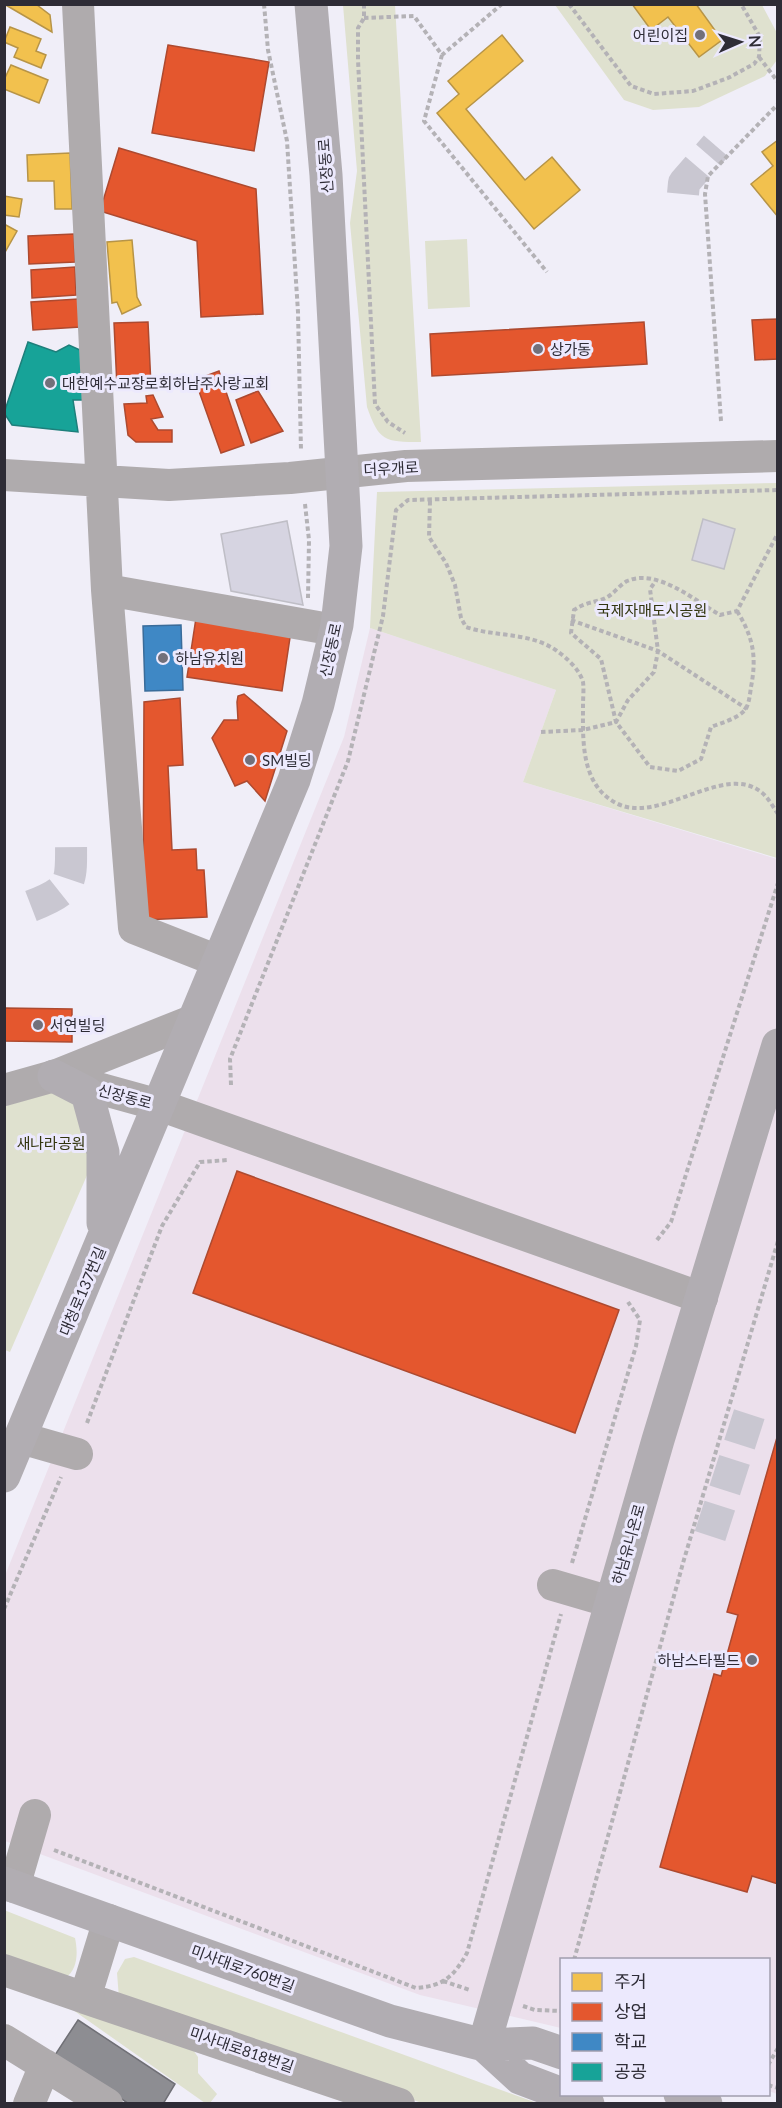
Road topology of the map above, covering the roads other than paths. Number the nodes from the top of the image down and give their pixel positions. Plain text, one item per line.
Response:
1 (78, 4) edge
2 (311, 4) edge
3 (777, 456) edge
4 (343, 471) junction
5 (4, 476) edge
6 (102, 482) junction
7 (107, 590) junction
8 (322, 628) junction
9 (219, 961) junction
10 (194, 1020) junction
11 (777, 1045) edge
12 (54, 1076) junction
13 (4, 1090) edge
14 (159, 1105) junction
15 (103, 1240) junction
16 (702, 1298) junction
17 (21, 1438) junction
18 (69, 1465) road end
19 (4, 1476) edge
20 (562, 1587) road end
21 (611, 1602) junction
22 (35, 1815) dead end
23 (9, 1885) edge
24 (109, 1920) junction
25 (4, 1970) edge
26 (85, 1998) junction
27 (4, 2040) edge
28 (484, 2045) junction
29 (560, 2053) edge
30 (45, 2065) junction
31 (560, 2093) edge
32 (569, 2096) edge
33 (686, 2096) edge
34 (29, 2103) edge
35 (107, 2103) edge
36 (399, 2103) edge
37 (588, 2103) edge
38 (706, 2103) edge

1 - 6 street
2 - 4 main road, 신장동로
3 - 4 street, 더우개로
4 - 6 street, 더우개로
4 - 8 main road, 신장동로
5 - 6 street, 더우개로
6 - 7 street
7 - 8 street
7 - 9 street
8 - 9 main road, 신장동로
9 - 10 main road, 신장동로
10 - 12 street
10 - 14 main road, 신장동로
11 - 16 main road, 하남유니온로
12 - 13 street
12 - 14 street, 신장동로
12 - 15 main road
14 - 15 main road, 대청로137번길
14 - 16 street
15 - 17 main road, 대청로137번길
16 - 21 main road, 하남유니온로
17 - 18 street
17 - 19 main road, 대청로137번길
20 - 21 street
21 - 28 main road, 하남유니온로
22 - 23 street
23 - 24 main road, 미사대로760번길
24 - 26 street
24 - 28 main road, 미사대로760번길
25 - 26 street, 미사대로818번길
26 - 36 street, 미사대로818번길
27 - 30 street
28 - 29 main road
28 - 31 main road
30 - 34 street
30 - 35 street
32 - 37 main road
33 - 38 main road

